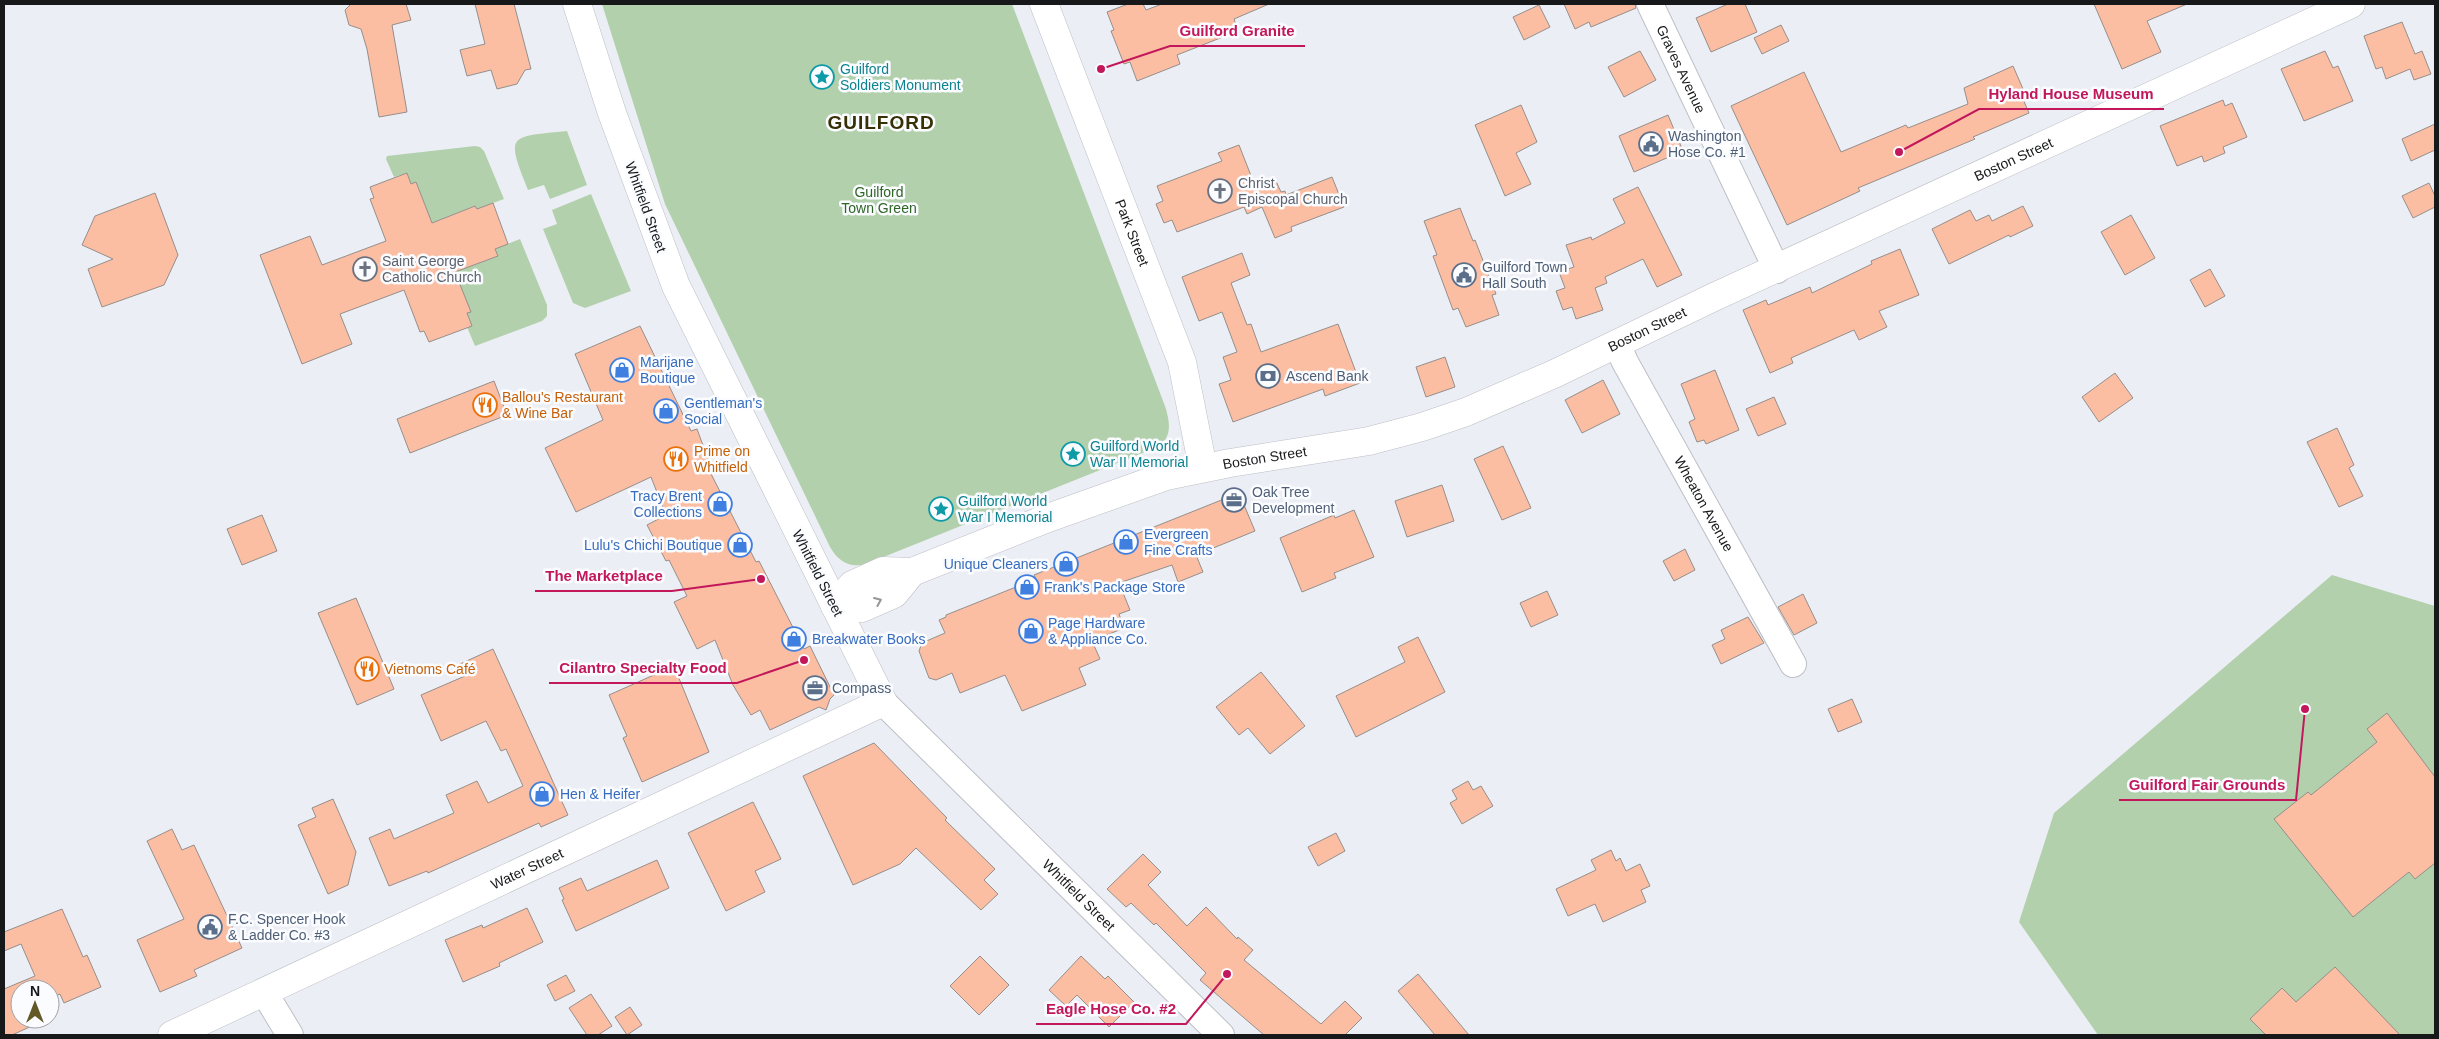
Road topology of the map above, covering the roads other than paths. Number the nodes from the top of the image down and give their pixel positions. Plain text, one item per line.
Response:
1 (577, 4) edge
2 (1044, 4) edge
3 (1650, 4) edge
4 (2346, 5) edge
5 (1776, 270) junction
6 (1617, 344) junction
7 (1203, 468) junction
8 (835, 606) junction
9 (1793, 664) dead end
10 (882, 702) junction
11 (264, 992) junction
12 (172, 1035) edge
13 (290, 1035) edge
14 (1221, 1035) edge

1 - 8 main road, Whitfield Street
2 - 7 main road, Park Street
3 - 5 street, Graves Avenue
4 - 5 main road, Boston Street
5 - 6 main road, Boston Street
6 - 7 main road, Boston Street
6 - 9 street, Wheaton Avenue
7 - 8 main road, Boston Street
8 - 10 main road, Whitfield Street
10 - 11 main road, Water Street
10 - 14 street, Whitfield Street
11 - 12 main road, Water Street
11 - 13 street

